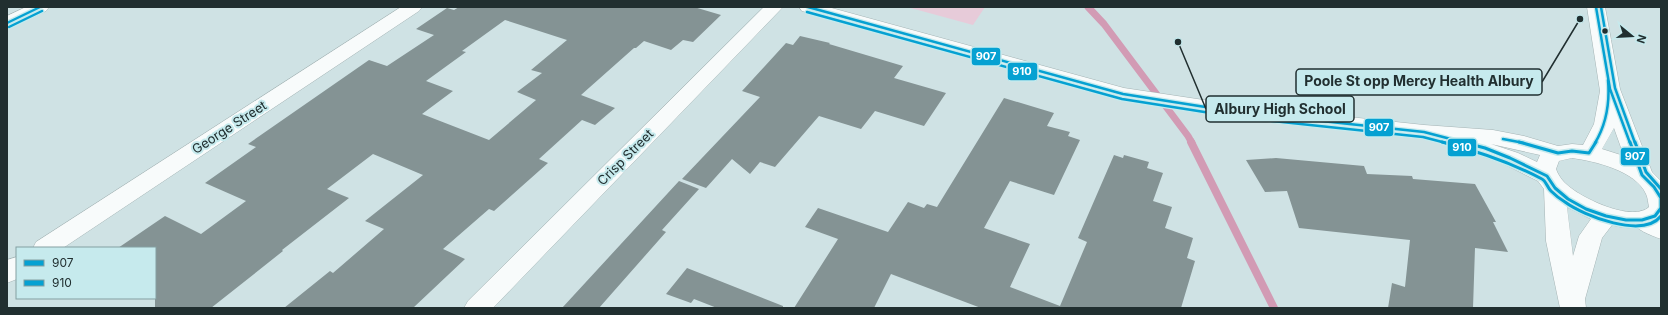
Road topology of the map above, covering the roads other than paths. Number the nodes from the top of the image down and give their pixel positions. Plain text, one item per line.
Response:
1 (40, 7) edge
2 (414, 7) edge
3 (774, 7) edge
4 (808, 7) edge
5 (1596, 7) edge
6 (7, 23) edge
7 (1610, 89) junction
8 (1424, 132) junction
9 (1558, 153) junction
10 (1589, 153) junction
11 (1642, 175) junction
12 (1551, 182) junction
13 (1661, 198) edge
14 (1606, 216) junction
15 (1652, 225) edge
16 (47, 247) edge
17 (16, 267) edge
18 (7, 273) edge
19 (1573, 303) edge
20 (477, 308) edge

1 - 6 street
2 - 16 street, George Street
3 - 20 street, Crisp Street
4 - 8 street
5 - 7 street
7 - 10 street
7 - 11 street
8 - 9 street
8 - 12 street
9 - 10 street
9 - 12 street
10 - 11 street
11 - 13 street
12 - 14 street
12 - 19 street
13 - 15 street
14 - 15 street
14 - 19 street
17 - 18 street

